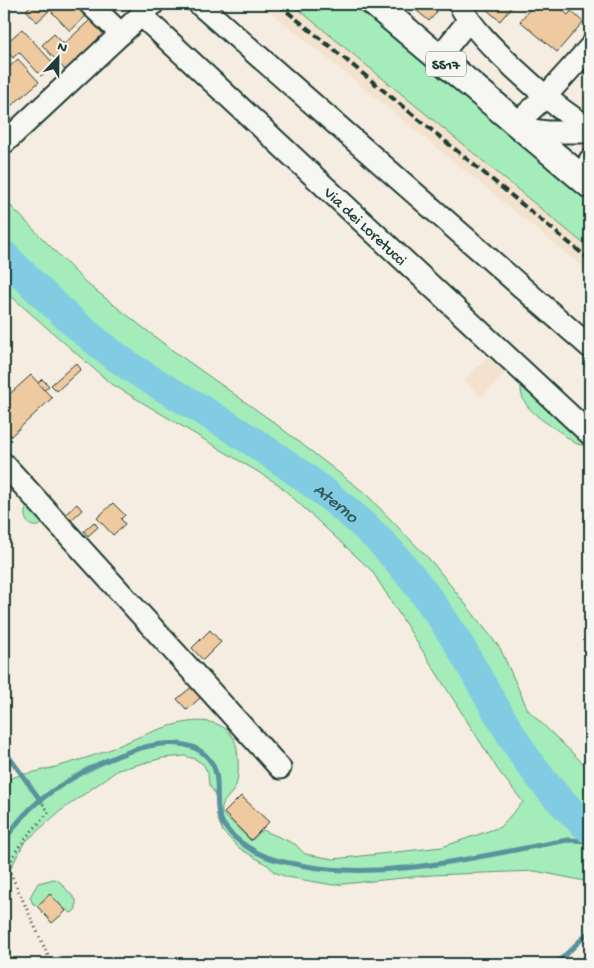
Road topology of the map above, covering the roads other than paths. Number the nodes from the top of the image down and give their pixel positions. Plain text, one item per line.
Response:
1 (90, 4) edge
2 (199, 4) edge
3 (375, 4) edge
4 (147, 9) edge
5 (464, 12) edge
6 (121, 34) junction
7 (590, 47) edge
8 (439, 58) junction
9 (545, 97) junction
10 (520, 126) junction
11 (590, 128) edge
12 (590, 132) edge
13 (4, 143) edge
14 (589, 176) edge
15 (590, 347) edge
16 (590, 434) edge
17 (4, 464) edge
18 (280, 768) dead end

1 - 6 street
2 - 15 street
3 - 8 main road, SS17
4 - 6 street
4 - 16 street, Via dei Loretucci
5 - 8 street
5 - 9 street
6 - 13 street
7 - 9 street
8 - 10 main road, SS17
9 - 10 street
9 - 11 street
10 - 12 street
10 - 14 main road, SS17
17 - 18 street

